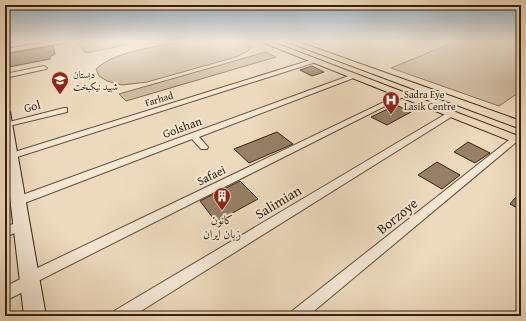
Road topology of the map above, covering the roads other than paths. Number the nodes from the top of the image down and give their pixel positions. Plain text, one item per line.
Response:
1 (301, 56) edge
2 (330, 56) edge
3 (314, 61) junction
4 (44, 68) dead end
5 (5, 76) edge
6 (354, 76) junction
7 (215, 84) dead end
8 (224, 89) junction
9 (403, 95) junction
10 (64, 110) dead end
11 (452, 114) junction
12 (6, 118) edge
13 (521, 125) edge
14 (194, 136) junction
15 (518, 140) edge
16 (204, 147) dead end
17 (11, 156) junction
18 (18, 201) junction
19 (21, 226) junction
20 (5, 232) edge
21 (30, 280) junction
22 (5, 294) edge
23 (35, 316) edge
24 (119, 316) edge
25 (298, 316) edge

1 - 3 main road
2 - 13 main road
3 - 6 main road
3 - 8 street, Farhad
4 - 5 street
6 - 9 main road
6 - 14 street, Golshan
7 - 8 street
8 - 17 street, Farhad
9 - 11 main road
9 - 21 street, Safaei
10 - 12 street, Gol
11 - 15 main road
11 - 24 street, Salimian
12 - 17 street
14 - 16 street
14 - 18 street, Golshan
15 - 25 street, Borzoye
17 - 18 street
18 - 19 street
19 - 20 street
19 - 21 street
21 - 22 street, Safaei
21 - 23 street

